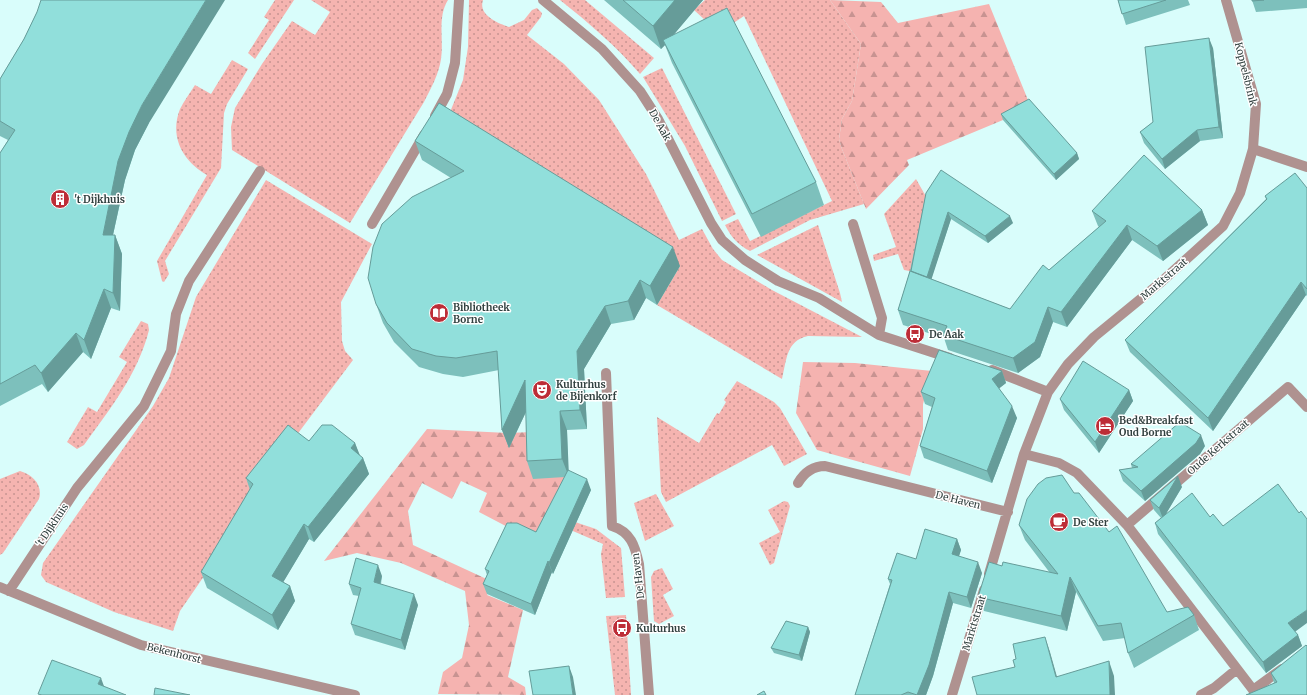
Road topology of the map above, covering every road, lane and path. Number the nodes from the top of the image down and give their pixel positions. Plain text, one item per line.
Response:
1 (460, 0) edge
2 (543, 0) edge
3 (1226, 0) edge
4 (1253, 149) junction
5 (1307, 167) edge
6 (260, 171) dead end
7 (372, 224) dead end
8 (853, 224) dead end
9 (879, 335) junction
10 (962, 361) edge
11 (983, 368) edge
12 (606, 373) dead end
13 (1048, 392) junction
14 (1307, 407) edge
15 (1024, 454) junction
16 (798, 483) dead end
17 (1008, 512) junction
18 (1127, 525) junction
19 (4, 589) edge
20 (1291, 664) edge
21 (1237, 669) junction
22 (1255, 692) edge
23 (355, 695) edge
24 (649, 695) edge
25 (952, 695) edge
26 (1201, 695) edge

1 - 7 street
2 - 9 street, De Aak
3 - 4 street, Koppelsbrink
4 - 5 street
4 - 13 street, Marktstraat
6 - 19 street, 't Dijkhuis
8 - 9 street
9 - 10 street
11 - 13 street
12 - 24 street, De Haven
13 - 15 street, Marktstraat
14 - 18 street, Oude Kerkstraat
15 - 17 street, Marktstraat
15 - 18 street
16 - 17 street, De Haven
17 - 25 street, Marktstraat
18 - 21 street
19 - 23 street, Bekenhorst
20 - 22 street
21 - 22 street
21 - 26 street

